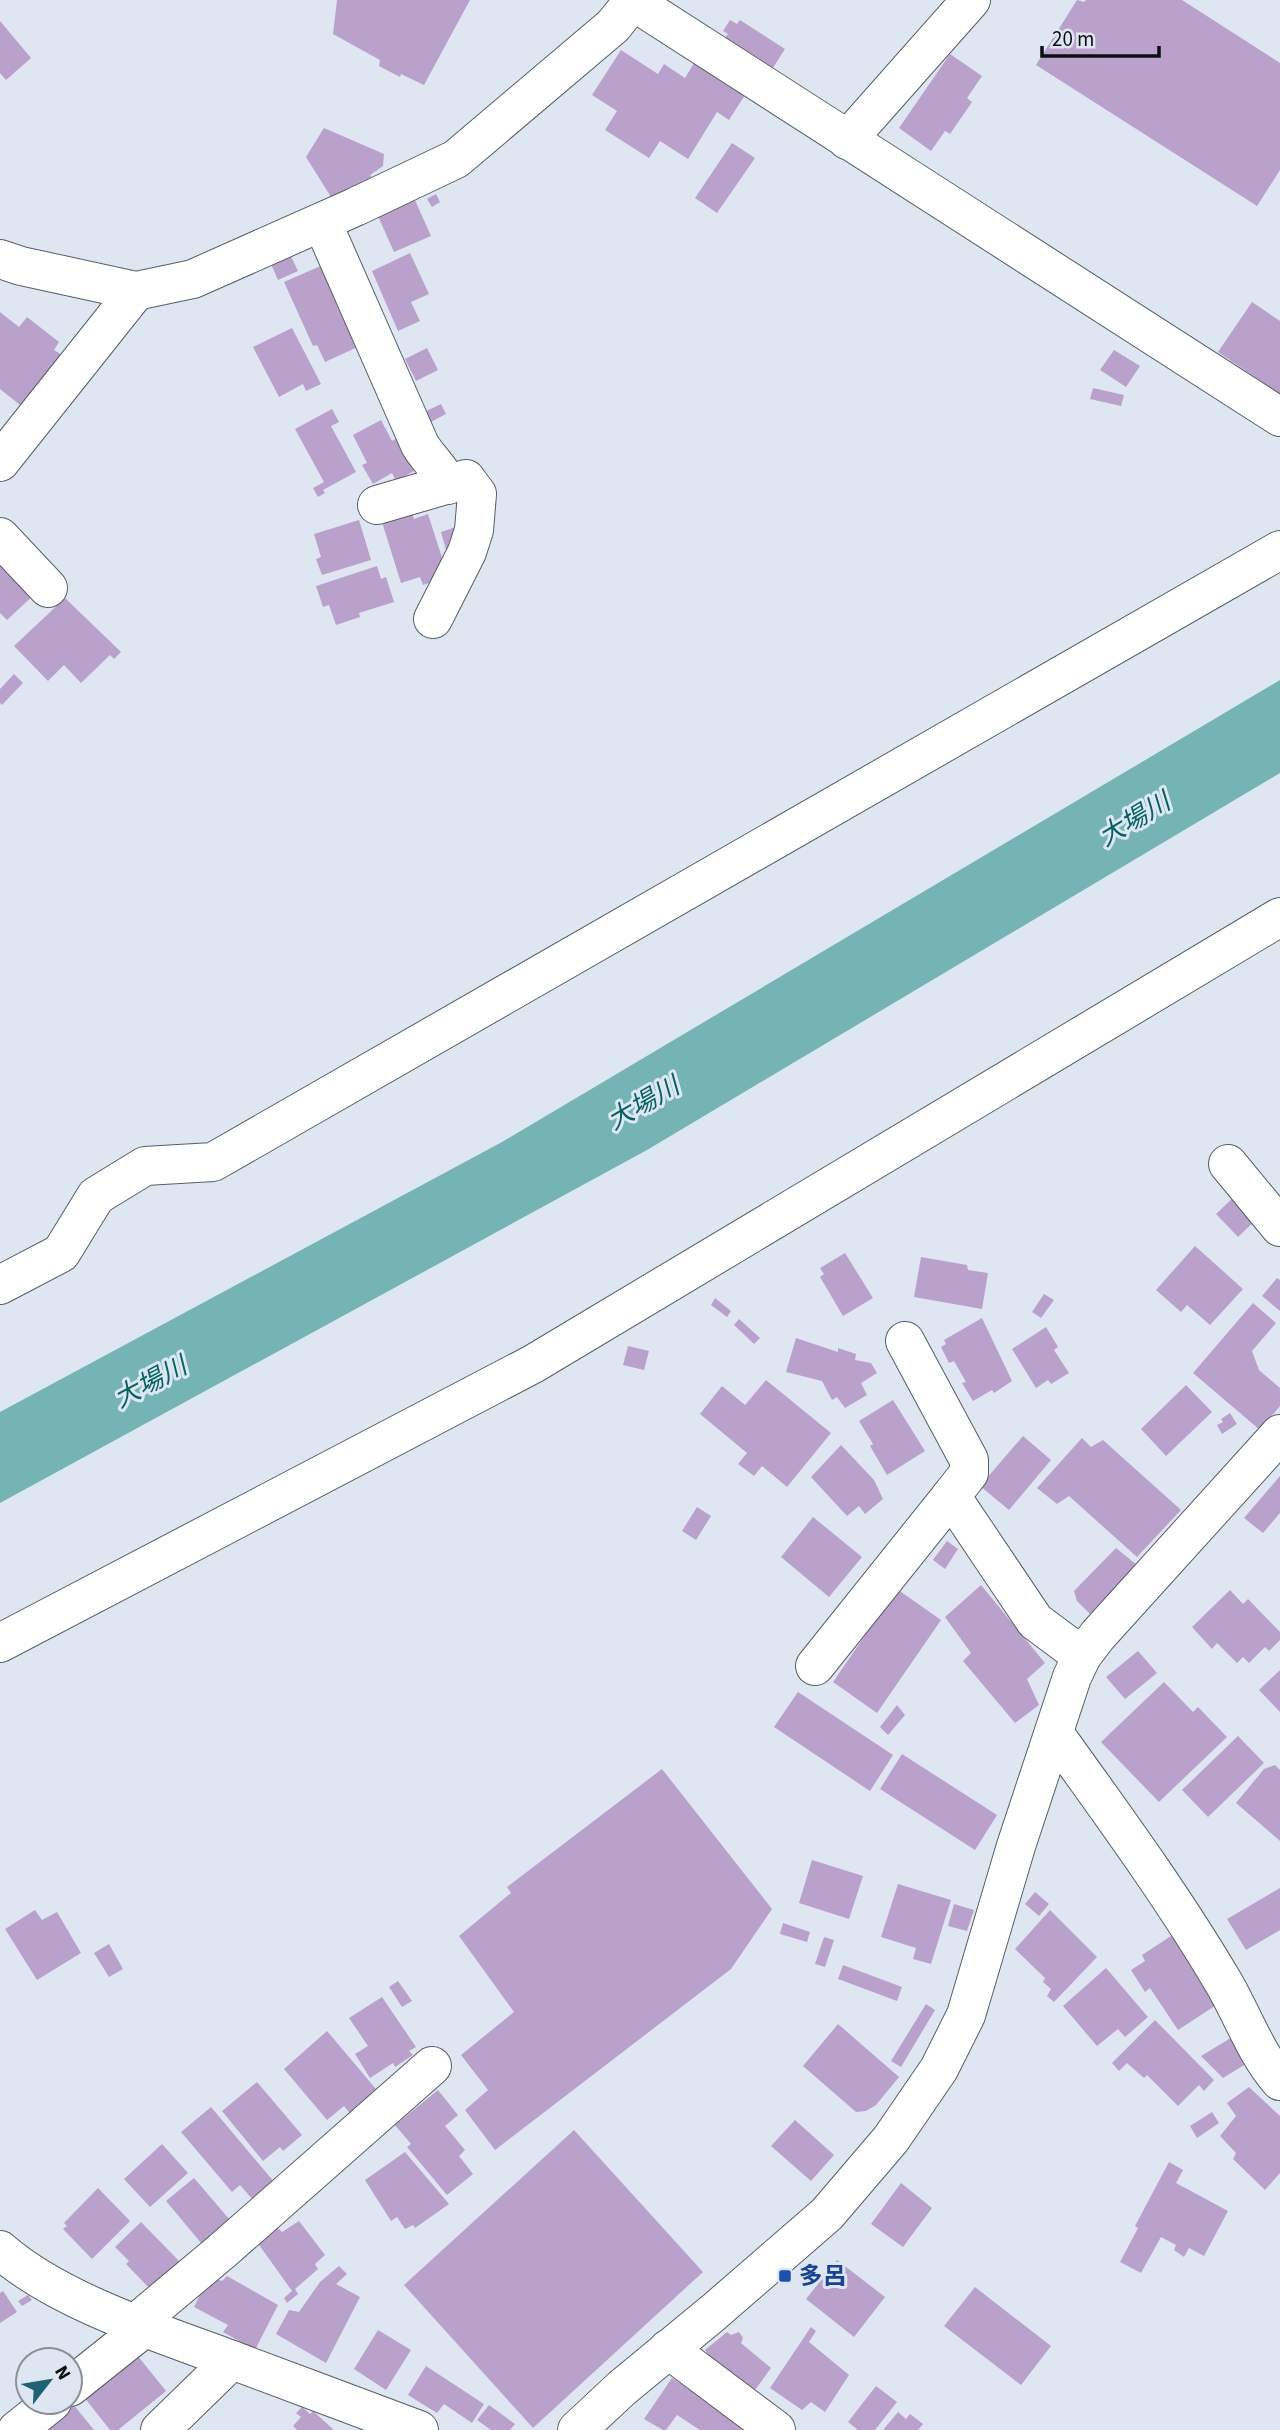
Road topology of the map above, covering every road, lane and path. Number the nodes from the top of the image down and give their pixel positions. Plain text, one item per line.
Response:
1 (633, 0) edge
2 (971, 0) edge
3 (847, 140) junction
4 (321, 222) junction
5 (0, 259) edge
6 (136, 291) junction
7 (1280, 417) edge
8 (0, 462) edge
9 (448, 485) junction
10 (377, 505) dead end
11 (0, 537) edge
12 (1280, 550) edge
13 (48, 588) dead end
14 (433, 619) dead end
15 (1280, 917) edge
16 (1228, 1164) dead end
17 (1280, 1227) edge
18 (0, 1285) edge
19 (905, 1341) dead end
20 (1280, 1434) edge
21 (951, 1496) junction
22 (0, 1643) edge
23 (1082, 1656) junction
24 (815, 1666) dead end
25 (1054, 1733) junction
26 (432, 2066) dead end
27 (1280, 2081) edge
28 (0, 2250) edge
29 (140, 2325) junction
30 (668, 2350) junction
31 (232, 2360) junction
32 (84, 2375) edge
33 (34, 2416) edge
34 (17, 2430) edge
35 (160, 2430) edge
36 (419, 2430) edge
37 (577, 2430) edge
38 (776, 2430) edge

1 - 3 street
1 - 4 street
2 - 3 street
3 - 7 street
4 - 6 street
4 - 9 street
5 - 6 street
6 - 8 street
9 - 10 street
9 - 14 street
11 - 13 street
12 - 18 street
15 - 22 street
16 - 17 street
19 - 21 street
20 - 23 street
21 - 23 street
21 - 24 street
23 - 25 street
25 - 27 street
25 - 30 street
26 - 29 street
28 - 29 street
29 - 31 street
29 - 32 street
30 - 37 street
30 - 38 street
31 - 35 street
31 - 36 street
33 - 34 street

